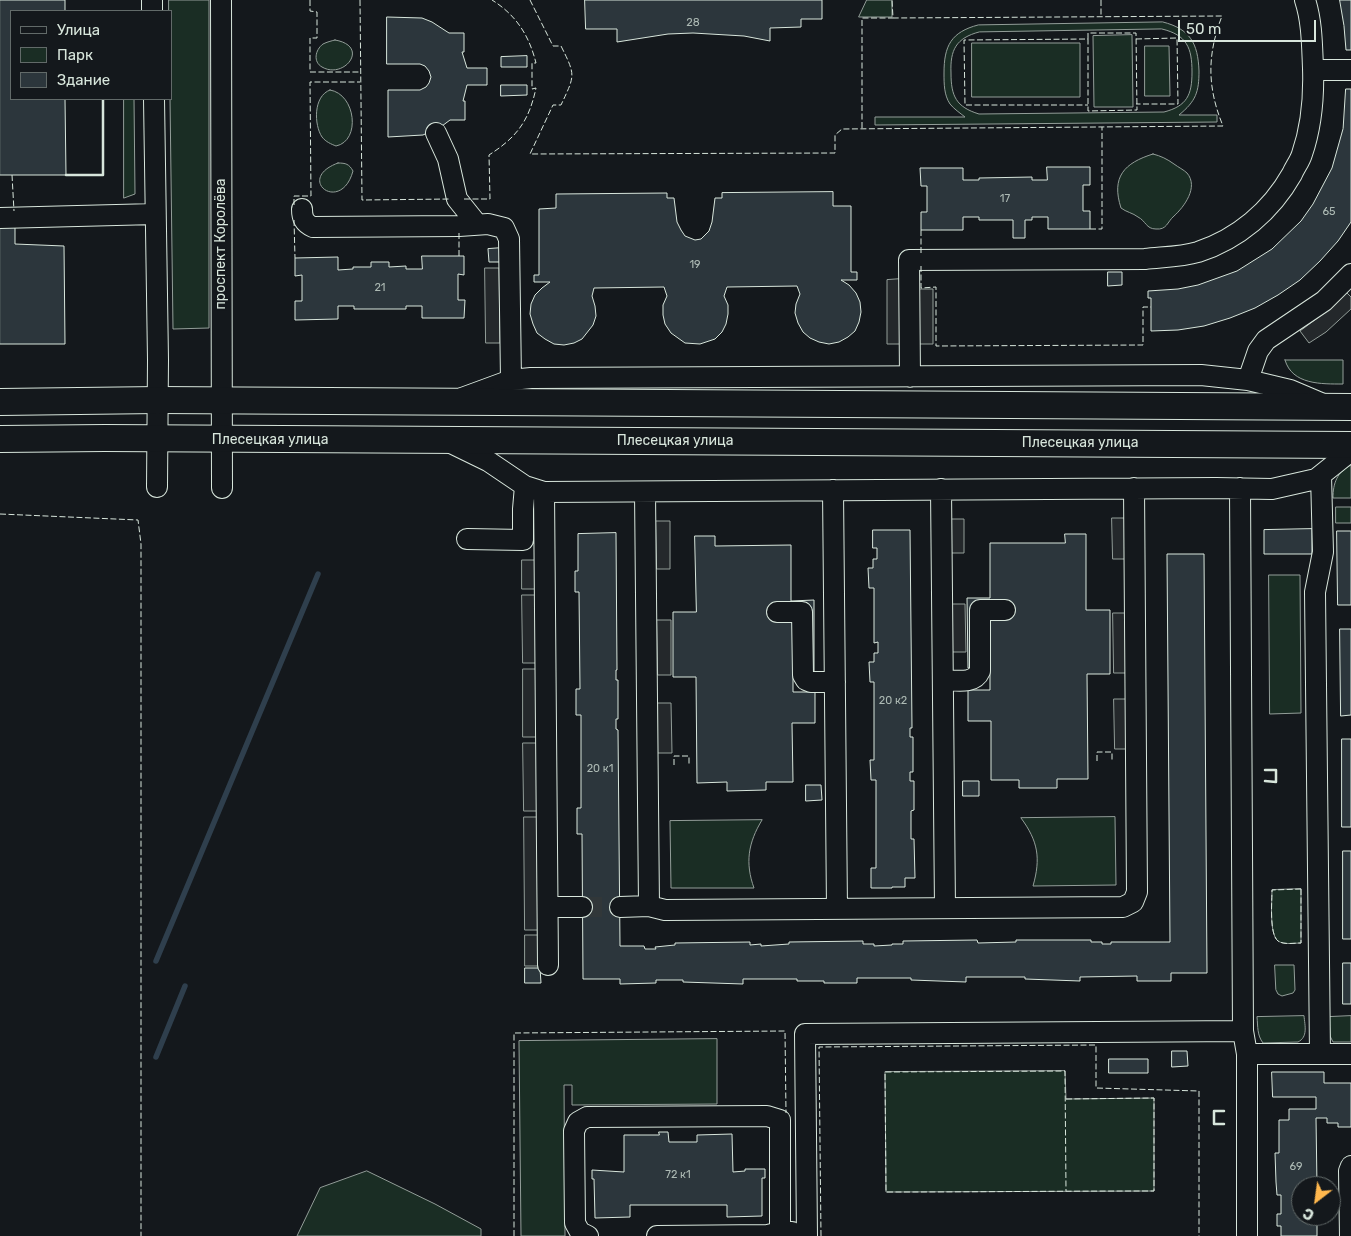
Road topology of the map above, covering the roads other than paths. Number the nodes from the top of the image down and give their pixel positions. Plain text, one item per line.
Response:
1 (220, 0) edge
2 (1305, 0) edge
3 (1313, 70) junction
4 (1351, 70) edge
5 (154, 100) edge
6 (436, 133) dead end
7 (302, 208) dead end
8 (155, 214) junction
9 (0, 218) edge
10 (477, 224) junction
11 (1351, 274) edge
12 (910, 376) junction
13 (511, 380) junction
14 (1248, 380) junction
15 (158, 400) junction
16 (221, 401) junction
17 (0, 402) edge
18 (450, 402) junction
19 (1341, 407) edge
20 (0, 439) edge
21 (158, 439) junction
22 (221, 439) junction
23 (446, 441) junction
24 (1351, 445) edge
25 (1351, 451) edge
26 (1321, 475) junction
27 (525, 486) junction
28 (157, 487) dead end
29 (222, 488) dead end
30 (1134, 488) junction
31 (1240, 488) junction
32 (941, 489) junction
33 (833, 490) junction
34 (544, 492) junction
35 (646, 492) junction
36 (467, 539) dead end
37 (1005, 610) dead end
38 (777, 612) dead end
39 (943, 680) junction
40 (835, 682) junction
41 (649, 906) junction
42 (548, 907) junction
43 (582, 907) tunnel mouth
44 (620, 907) tunnel mouth
45 (945, 908) junction
46 (838, 909) junction
47 (548, 965) dead end
48 (1243, 1030) junction
49 (1247, 1054) junction
50 (1320, 1054) junction
51 (1351, 1054) edge
52 (780, 1120) junction
53 (806, 1120) junction
54 (1351, 1166) edge
55 (780, 1232) junction
56 (807, 1234) edge
57 (588, 1236) edge
58 (657, 1236) edge
59 (1246, 1236) edge
60 (1350, 1236) edge

1 - 16 street, проспект Королёва
2 - 3 street
3 - 4 street
3 - 12 street
5 - 8 street
6 - 10 street
7 - 10 street
8 - 9 street
8 - 15 street
10 - 13 street
11 - 14 street
12 - 13 street
12 - 14 street
13 - 18 street
14 - 19 street
15 - 16 main road
15 - 17 main road
15 - 21 street
16 - 18 main road
16 - 22 street, проспект Королёва
18 - 19 main road
20 - 21 main road, Плесецкая улица
21 - 22 main road, Плесецкая улица
21 - 28 street
22 - 23 main road, Плесецкая улица
22 - 29 street, проспект Королёва
23 - 24 main road, Плесецкая улица
23 - 27 street
25 - 26 street
26 - 31 street
26 - 50 street
27 - 34 street
27 - 36 street
30 - 31 street
30 - 32 street
30 - 45 street
31 - 48 street
32 - 33 street
32 - 39 street
33 - 35 street
33 - 40 street
34 - 35 street
34 - 42 street
35 - 41 street
37 - 39 street
38 - 40 street
39 - 45 street
40 - 46 street
41 - 44 street
41 - 46 street
42 - 43 street
42 - 47 street
45 - 46 street
48 - 49 street
48 - 53 street
49 - 50 street
49 - 59 street
50 - 51 street
52 - 53 street
52 - 55 street
52 - 57 street
53 - 56 street
54 - 60 street
55 - 56 street
55 - 58 street

